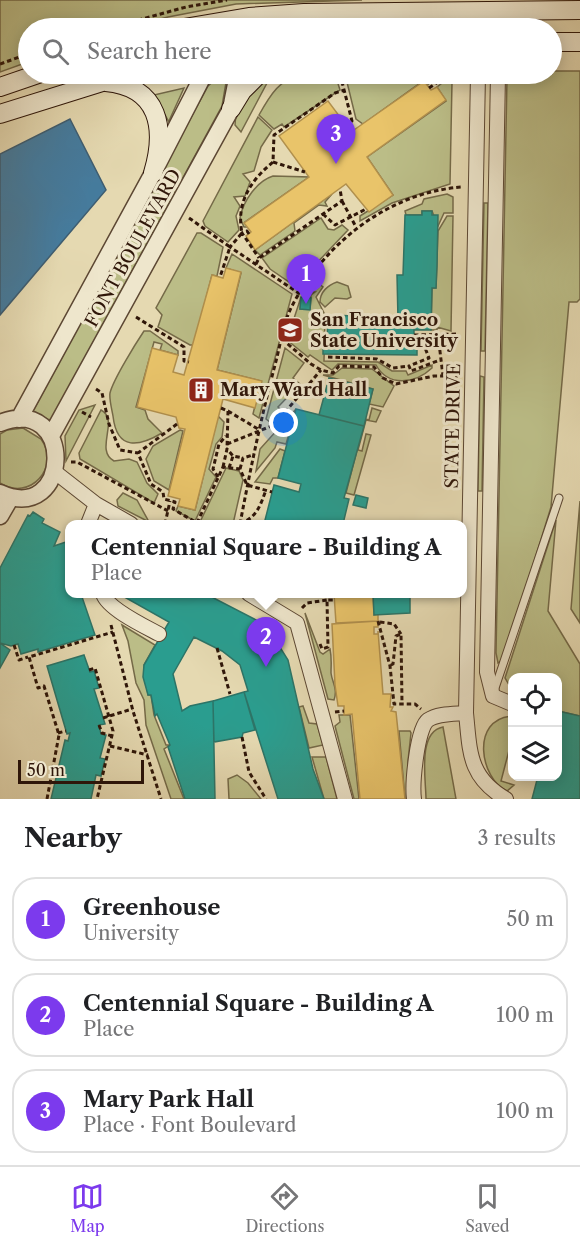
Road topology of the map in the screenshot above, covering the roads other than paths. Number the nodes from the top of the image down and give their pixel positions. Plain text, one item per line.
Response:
1 (580, 10) edge
2 (271, 18) edge
3 (429, 18) edge
4 (515, 18) edge
5 (562, 42) edge
6 (580, 42) edge
7 (18, 81) edge
8 (92, 84) edge
9 (112, 84) edge
10 (199, 84) edge
11 (236, 84) edge
12 (249, 84) edge
13 (478, 84) edge
14 (498, 84) edge
15 (0, 87) edge
16 (231, 109) junction
17 (0, 114) edge
18 (153, 172) junction
19 (19, 419) junction
20 (0, 423) edge
21 (51, 436) junction
22 (55, 472) junction
23 (6, 495) edge
24 (558, 498) dead end
25 (96, 504) junction
26 (0, 516) edge
27 (90, 520) edge
28 (122, 520) edge
29 (106, 598) edge
30 (256, 598) edge
31 (159, 634) dead end
32 (493, 696) junction
33 (508, 702) edge
34 (466, 713) junction
35 (345, 799) edge
36 (414, 799) edge
37 (506, 799) edge

1 - 4 main road
2 - 3 main road
5 - 6 main road
7 - 15 main road
8 - 17 main road
9 - 18 main road
10 - 18 street, FONT BOULEVARD
11 - 16 street, FONT BOULEVARD
12 - 16 main road
13 - 34 street, STATE DRIVE
14 - 32 street
16 - 21 street, FONT BOULEVARD
18 - 19 street, FONT BOULEVARD
19 - 20 street
19 - 21 street
21 - 22 street
22 - 23 street
22 - 25 street
23 - 26 street
24 - 32 lane
25 - 27 street
25 - 28 street
29 - 31 street
30 - 35 street
32 - 33 street
34 - 36 street
34 - 37 street, STATE DRIVE

